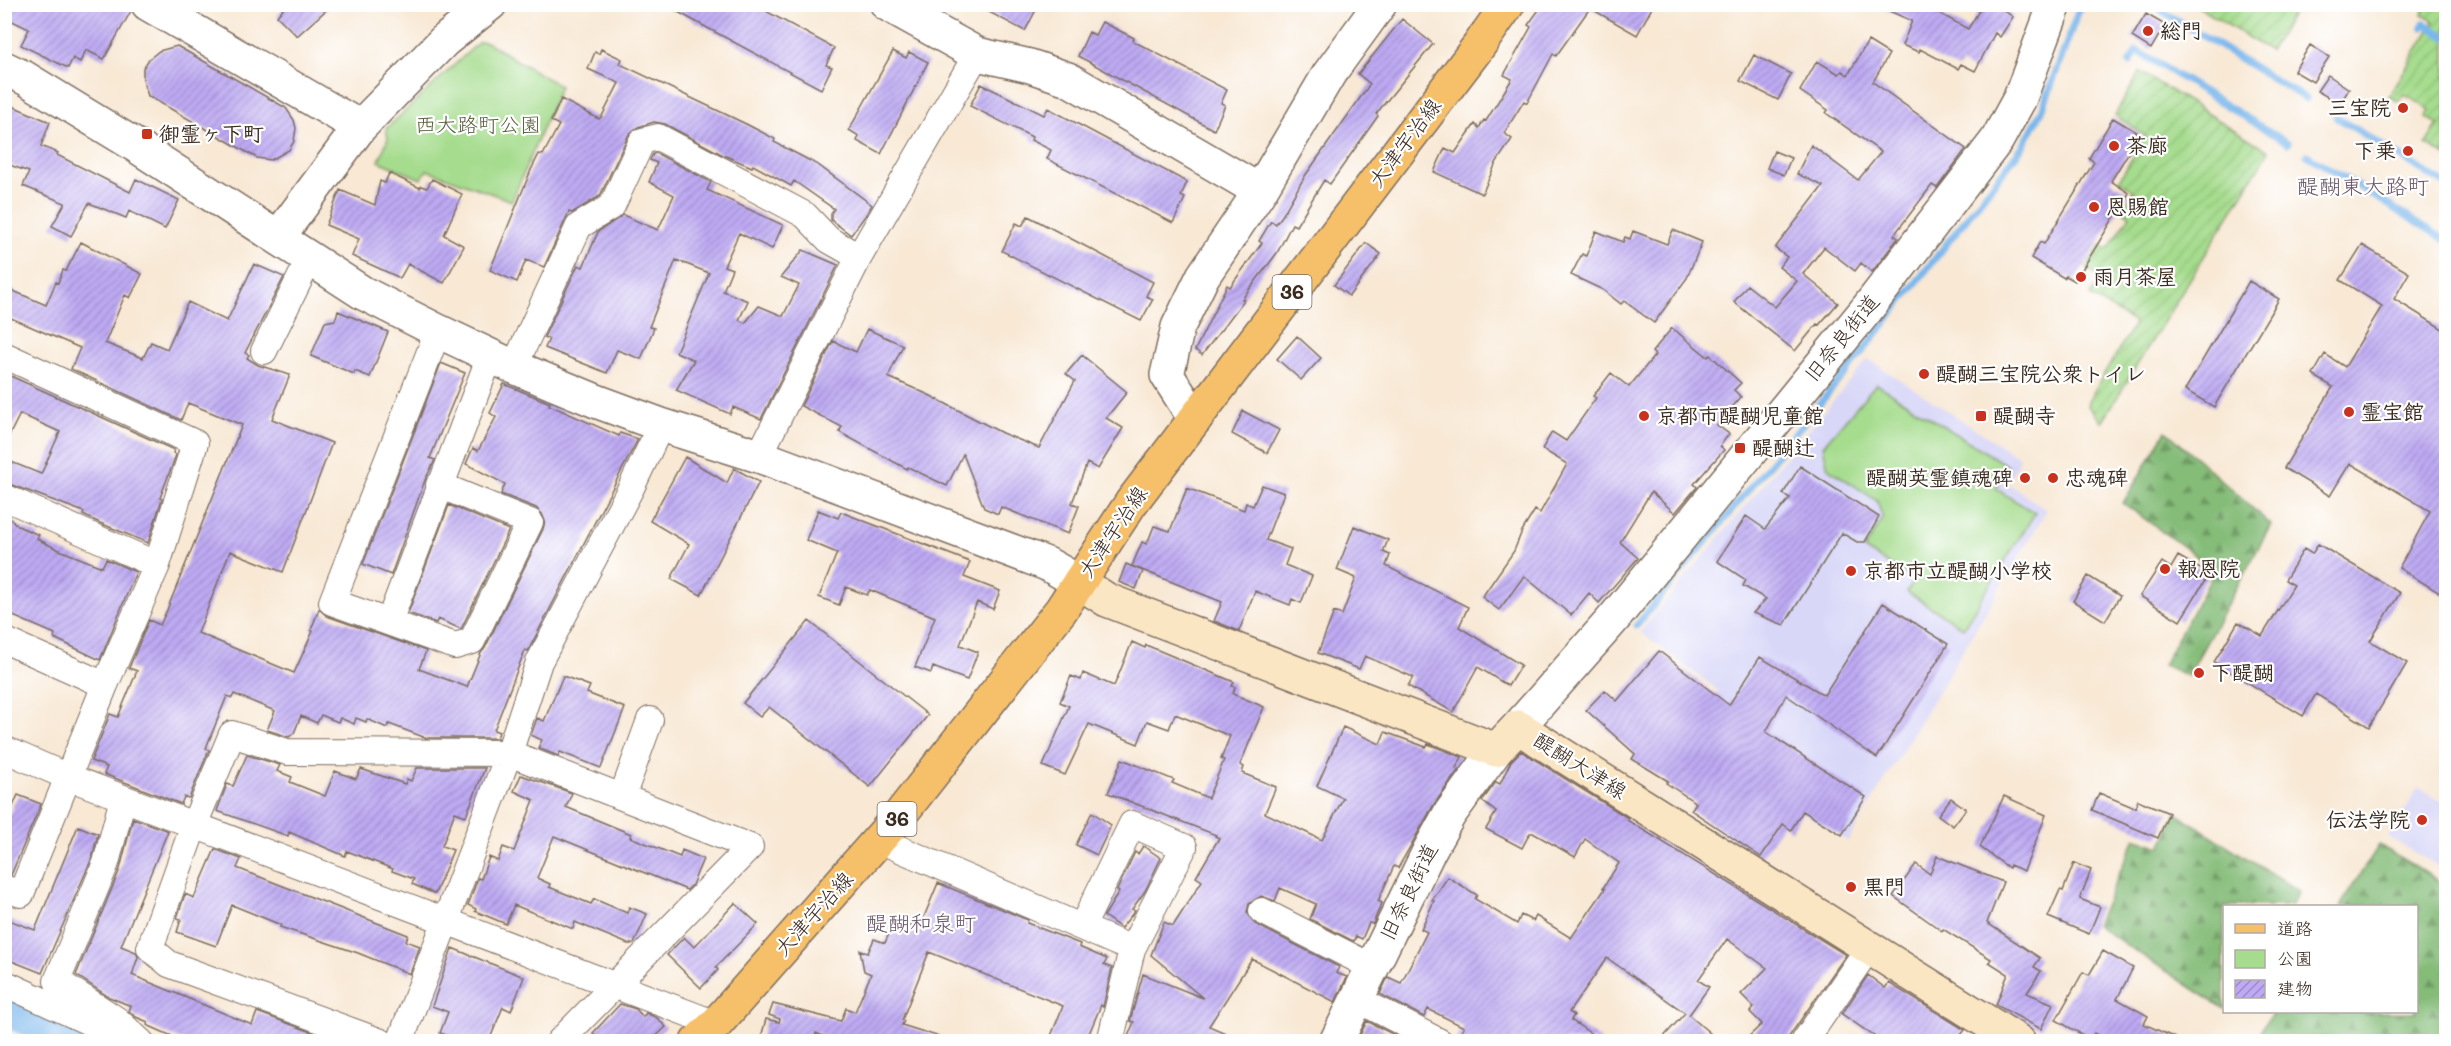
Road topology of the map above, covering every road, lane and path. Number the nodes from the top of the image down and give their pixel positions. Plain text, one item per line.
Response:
1 (148, 4) edge
2 (489, 4) edge
3 (887, 4) edge
4 (1380, 4) edge
5 (1508, 4) edge
6 (2055, 4) edge
7 (977, 54) junction
8 (4, 68) edge
9 (360, 127) junction
10 (1260, 191) junction
11 (279, 236) junction
12 (859, 257) junction
13 (310, 258) junction
14 (438, 331) junction
15 (264, 351) dead end
16 (4, 355) edge
17 (502, 361) junction
18 (1195, 419) junction
19 (661, 425) junction
20 (759, 456) junction
21 (439, 485) junction
22 (4, 497) edge
23 (157, 565) junction
24 (1079, 582) junction
25 (389, 622) junction
26 (4, 640) edge
27 (105, 686) junction
28 (650, 720) dead end
29 (1518, 727) junction
30 (4, 748) edge
31 (1496, 750) junction
32 (509, 753) junction
33 (68, 777) junction
34 (621, 797) junction
35 (123, 798) junction
36 (194, 825) junction
37 (879, 840) junction
38 (4, 888) edge
39 (1262, 911) dead end
40 (445, 921) junction
41 (1082, 927) junction
42 (1132, 949) junction
43 (1868, 949) junction
44 (1372, 968) junction
45 (4, 983) edge
46 (613, 984) junction
47 (1357, 999) junction
48 (706, 1033) edge
49 (140, 1041) edge
50 (381, 1041) edge
51 (400, 1041) edge
52 (559, 1041) edge
53 (1110, 1041) edge
54 (1336, 1041) edge
55 (1440, 1041) edge
56 (1804, 1041) edge
57 (2019, 1041) edge

1 - 9 street
2 - 9 street
3 - 7 street
4 - 10 street
5 - 18 main road, 大津宇治線 / 36
6 - 29 street, 旧奈良街道
7 - 10 street
7 - 12 street
8 - 11 street
9 - 11 street
10 - 18 street
11 - 13 street
12 - 17 street
12 - 20 street
13 - 14 street
13 - 15 street
14 - 17 street
14 - 25 street
16 - 23 street
17 - 19 street
17 - 21 street
18 - 24 main road, 大津宇治線 / 36
19 - 20 street
19 - 32 street
20 - 24 street
21 - 25 street
21 - 25 street
22 - 23 street
23 - 27 street
24 - 31 main road
24 - 37 main road, 大津宇治線 / 36
26 - 27 street
27 - 33 street
28 - 34 street
29 - 31 main road, 醍醐大津線
29 - 43 main road, 醍醐大津線
30 - 33 street
31 - 44 street, 旧奈良街道
32 - 34 street
32 - 36 street
32 - 40 street
33 - 35 street
33 - 38 street
34 - 46 street
35 - 36 street
35 - 49 street
36 - 40 street
36 - 50 street
37 - 41 street
37 - 48 main road, 大津宇治線 / 36
39 - 44 street
40 - 46 street
40 - 51 street
41 - 42 street
41 - 42 street
42 - 53 street
43 - 56 street
43 - 57 main road, 醍醐大津線
44 - 47 street, 旧奈良街道
45 - 49 street
46 - 48 street
46 - 52 street
47 - 54 street, 旧奈良街道
47 - 55 street

